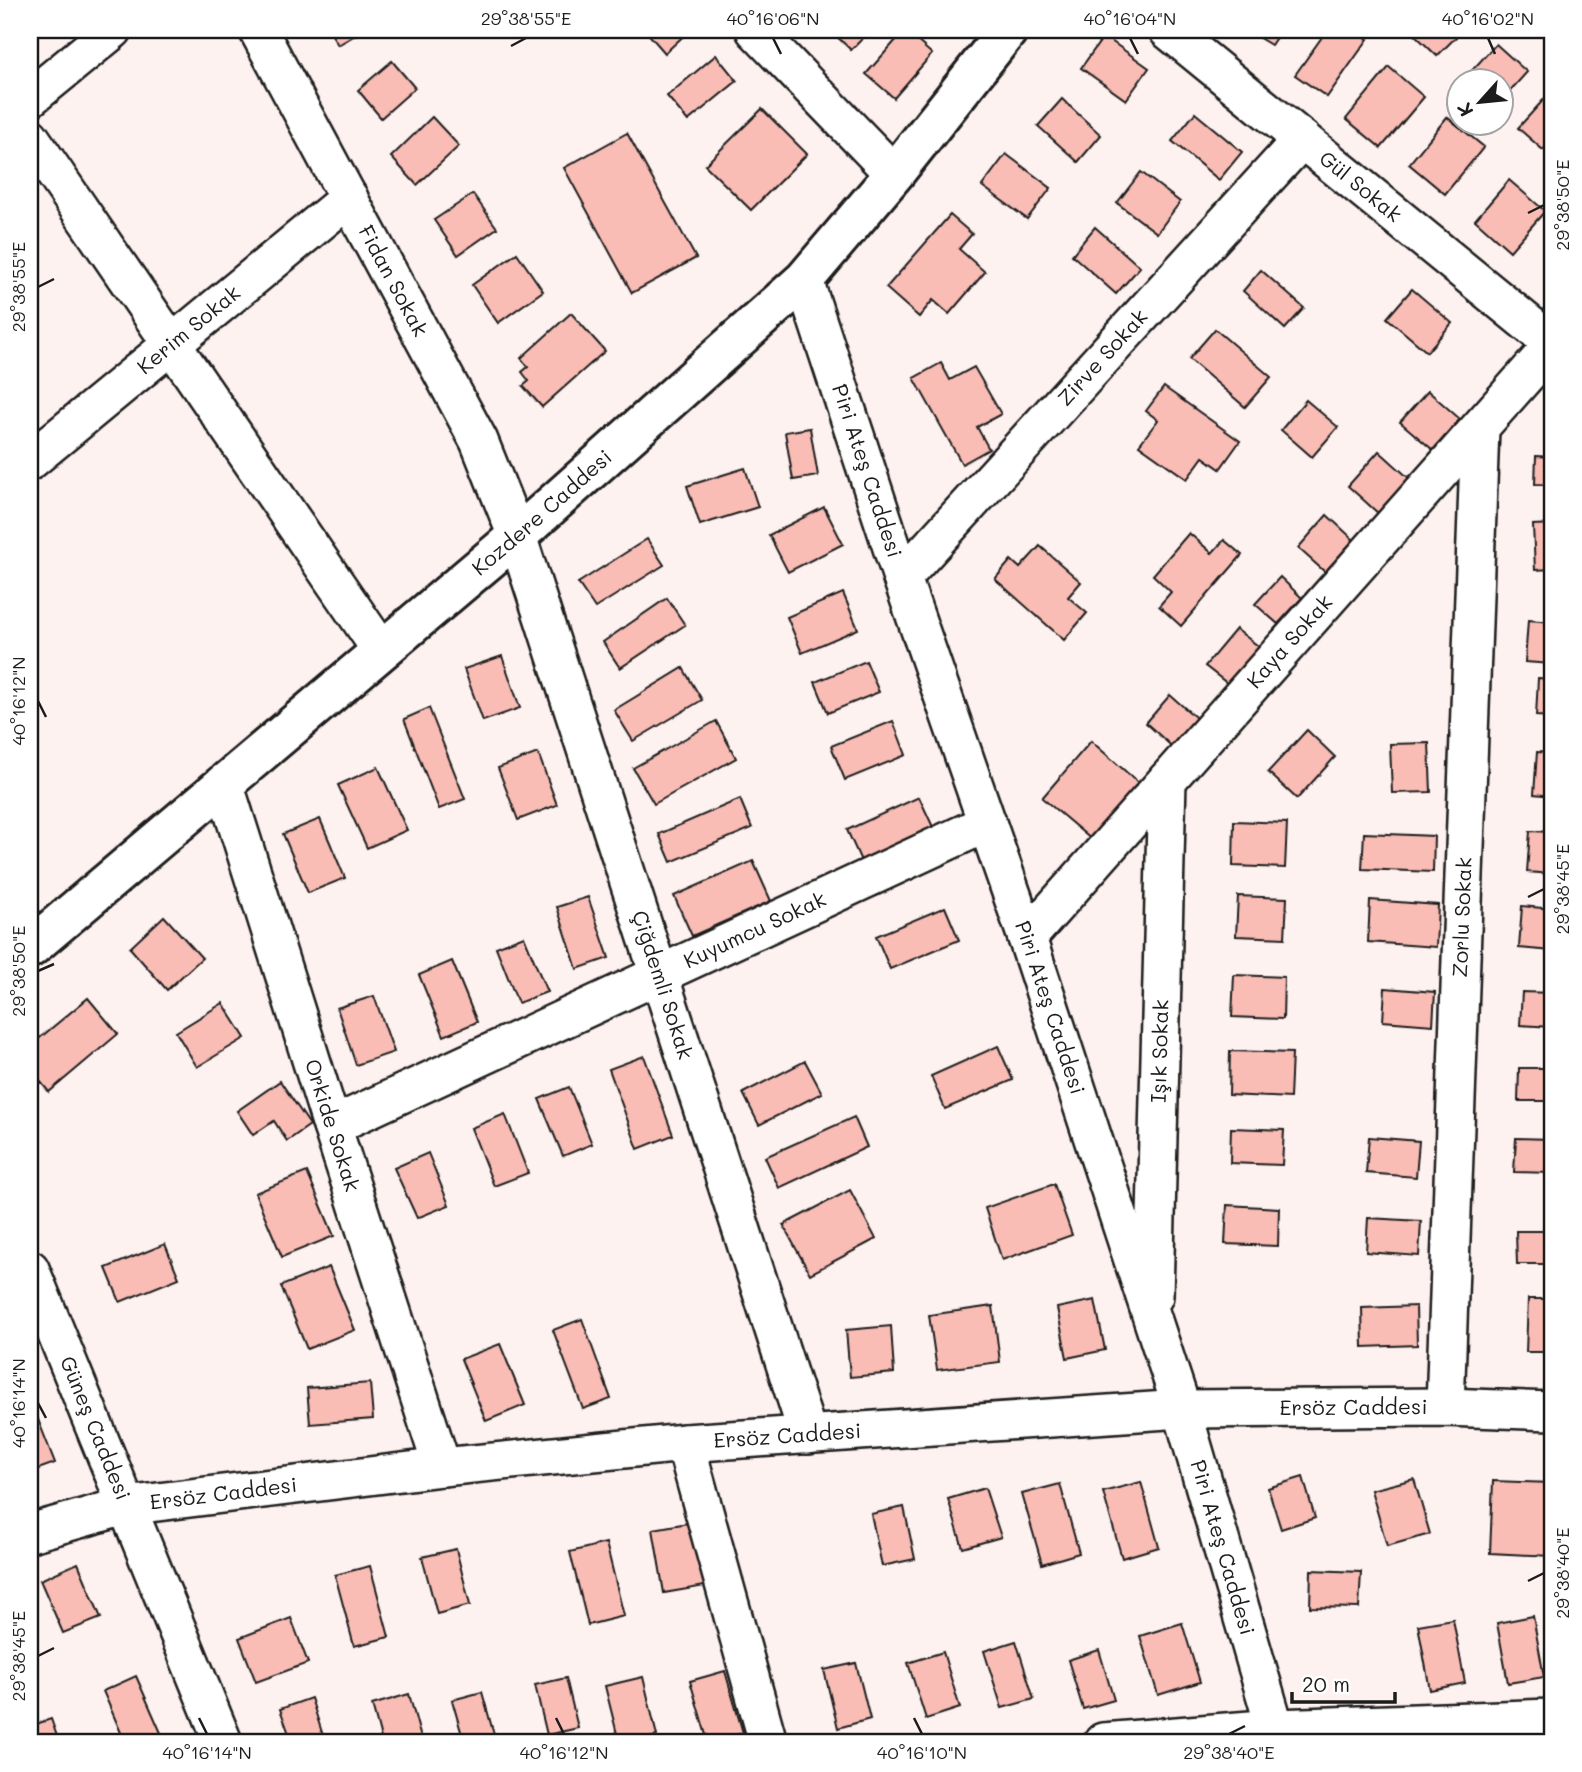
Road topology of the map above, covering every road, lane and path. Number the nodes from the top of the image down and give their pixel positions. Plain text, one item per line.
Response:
1 (113, 30) edge
2 (258, 30) edge
3 (755, 30) edge
4 (1008, 30) edge
5 (1168, 30) edge
6 (30, 98) edge
7 (30, 137) edge
8 (1302, 139) junction
9 (894, 174) junction
10 (349, 198) junction
11 (804, 280) junction
12 (172, 343) junction
13 (1552, 345) edge
14 (1480, 428) junction
15 (30, 461) edge
16 (517, 536) junction
17 (902, 578) junction
18 (381, 650) junction
19 (1167, 780) junction
20 (224, 783) junction
21 (987, 823) junction
22 (1027, 938) junction
23 (30, 948) edge
24 (660, 973) junction
25 (332, 1126) junction
26 (30, 1269) edge
27 (1153, 1321) junction
28 (1445, 1407) junction
29 (1182, 1409) junction
30 (1552, 1411) edge
31 (808, 1435) junction
32 (685, 1443) junction
33 (442, 1467) junction
34 (125, 1506) junction
35 (30, 1533) edge
36 (1552, 1718) edge
37 (1277, 1735) edge
38 (223, 1742) edge
39 (768, 1742) edge
40 (1103, 1742) edge

1 - 6 street
2 - 10 street, Fidan Sokak
3 - 9 street
4 - 9 street, Kozdere Caddesi
5 - 8 street, Gül Sokak
7 - 12 street
8 - 13 street, Gül Sokak
8 - 17 street, Zirve Sokak
9 - 11 street, Kozdere Caddesi
10 - 12 street, Kerim Sokak
10 - 16 street, Fidan Sokak
11 - 16 street, Kozdere Caddesi
11 - 17 street, Piri Ateş Caddesi
12 - 15 street, Kerim Sokak
12 - 18 street
13 - 14 street, Kaya Sokak
14 - 19 street, Kaya Sokak
14 - 28 street, Zorlu Sokak
16 - 18 street, Kozdere Caddesi
16 - 24 street, Çiğdemli Sokak
17 - 21 street, Piri Ateş Caddesi
18 - 20 street, Kozdere Caddesi
19 - 22 street, Kaya Sokak
19 - 27 street, Işık Sokak
20 - 23 street, Kozdere Caddesi
20 - 25 street, Orkide Sokak
21 - 22 street, Piri Ateş Caddesi
21 - 24 street, Kuyumcu Sokak
22 - 27 street, Piri Ateş Caddesi
24 - 25 street, Kuyumcu Sokak
24 - 31 street, Çiğdemli Sokak
25 - 33 street, Orkide Sokak
26 - 34 street, Güneş Caddesi
27 - 29 street, Piri Ateş Caddesi
28 - 29 street, Ersöz Caddesi
28 - 30 street, Ersöz Caddesi
29 - 31 street, Ersöz Caddesi
29 - 37 street, Piri Ateş Caddesi
31 - 32 street, Ersöz Caddesi
32 - 33 street, Ersöz Caddesi
32 - 39 street
33 - 34 street, Ersöz Caddesi
34 - 35 street, Ersöz Caddesi
34 - 38 street, Güneş Caddesi
36 - 37 street
37 - 40 street

